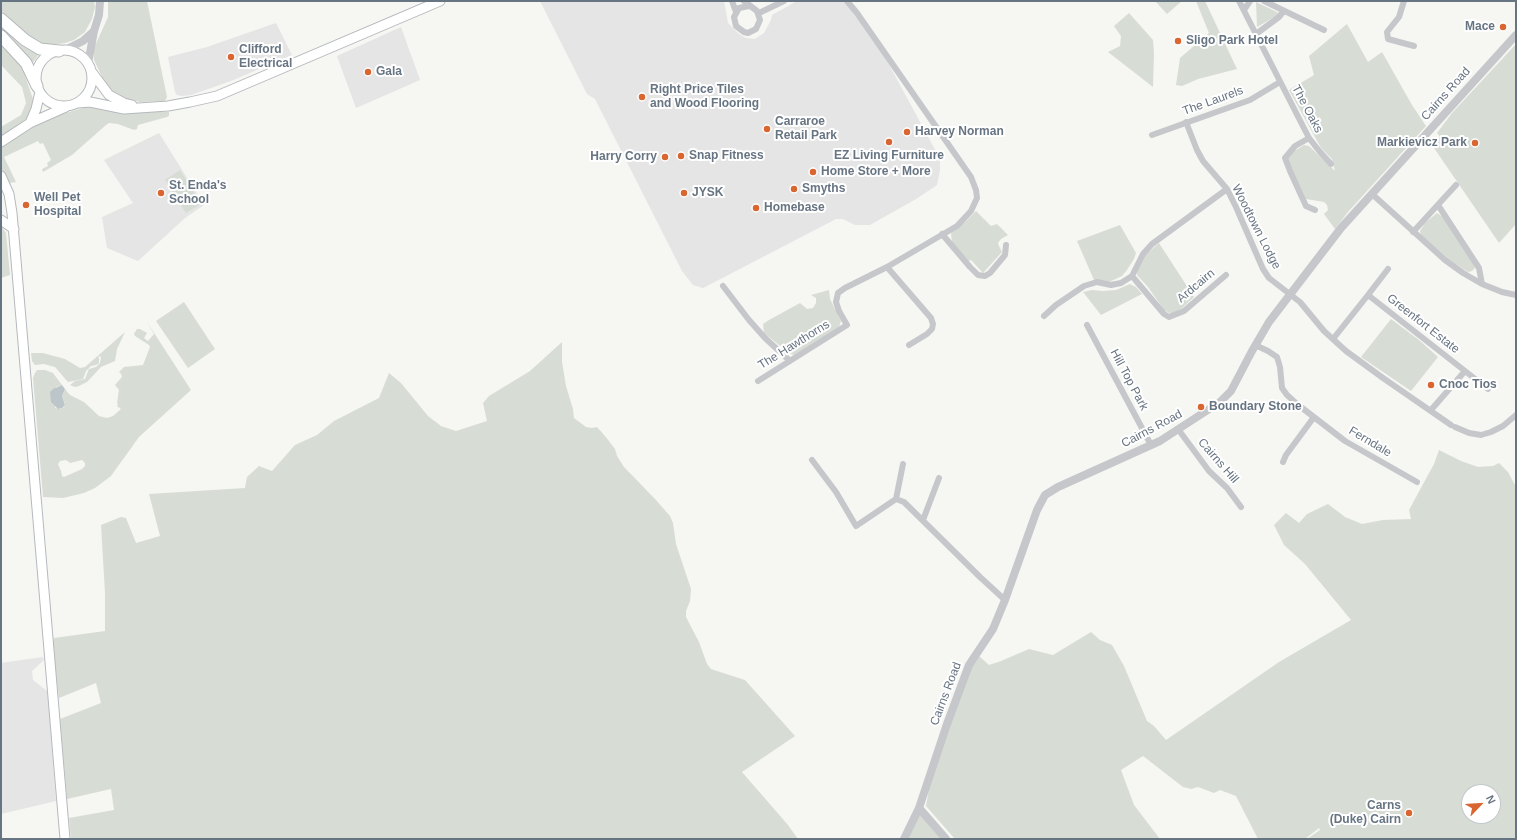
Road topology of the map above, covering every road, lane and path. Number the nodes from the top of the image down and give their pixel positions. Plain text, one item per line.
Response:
1 (100, 1) edge
2 (440, 1) edge
3 (732, 1) edge
4 (744, 1) edge
5 (784, 1) edge
6 (847, 1) edge
7 (1239, 1) edge
8 (1250, 1) edge
9 (1264, 1) edge
10 (1404, 1) edge
11 (749, 6) junction
12 (1244, 10) junction
13 (1284, 11) junction
14 (736, 12) junction
15 (759, 13) junction
16 (1, 19) edge
17 (1324, 30) dead end
18 (94, 31) junction
19 (1256, 34) junction
20 (1516, 35) edge
21 (1, 36) edge
22 (1414, 46) dead end
23 (62, 50) junction
24 (89, 67) junction
25 (1280, 82) junction
26 (38, 89) junction
27 (75, 104) junction
28 (139, 107) junction
29 (1186, 122) junction
30 (30, 123) junction
31 (1152, 135) dead end
32 (1309, 138) junction
33 (1, 142) edge
34 (1332, 164) dead end
35 (1, 176) edge
36 (1456, 185) dead end
37 (1227, 189) junction
38 (1372, 194) junction
39 (5, 200) edge
40 (1438, 205) junction
41 (1316, 210) dead end
42 (1, 220) edge
43 (14, 230) junction
44 (1413, 232) junction
45 (942, 234) junction
46 (1006, 245) dead end
47 (887, 267) junction
48 (1388, 270) dead end
49 (1226, 275) dead end
50 (1132, 276) junction
51 (1482, 284) junction
52 (723, 286) dead end
53 (1290, 295) junction
54 (1516, 295) edge
55 (1368, 296) junction
56 (1044, 316) dead end
57 (1087, 325) dead end
58 (1333, 339) junction
59 (1255, 344) junction
60 (909, 345) dead end
61 (790, 361) junction
62 (1465, 371) junction
63 (758, 381) dead end
64 (1488, 389) dead end
65 (1430, 410) junction
66 (1516, 415) edge
67 (1314, 417) junction
68 (1178, 429) junction
69 (1152, 445) junction
70 (812, 460) dead end
71 (1283, 462) dead end
72 (903, 464) dead end
73 (939, 478) dead end
74 (1417, 482) dead end
75 (896, 499) junction
76 (1241, 507) dead end
77 (923, 520) junction
78 (1005, 600) junction
79 (919, 808) junction
80 (64, 839) edge
81 (904, 839) edge
82 (946, 839) edge

1 - 18 street
2 - 28 main road
3 - 14 street
4 - 11 street
5 - 15 street
6 - 45 street, The Hawthorns
7 - 12 street, The Oaks
8 - 12 street
9 - 13 street
10 - 22 street
11 - 14 street
11 - 15 street
12 - 19 street, The Oaks
13 - 17 street
13 - 19 street
14 - 15 street
16 - 23 highway
18 - 23 street
18 - 24 street
19 - 25 street, The Oaks
20 - 38 street, Cairns Road
21 - 26 highway
23 - 24 main road
23 - 26 main road
24 - 27 main road
24 - 28 main road
25 - 29 street, The Laurels
25 - 32 street, The Oaks
26 - 27 main road
26 - 30 main road
27 - 28 main road
27 - 30 main road
29 - 31 street, The Laurels
29 - 37 street, Woodtown Lodge
30 - 33 main road
32 - 34 street, The Oaks
32 - 41 street
35 - 39 main road
36 - 40 street
37 - 50 street
37 - 53 street, Woodtown Lodge
38 - 44 street
38 - 53 street, Cairns Road
39 - 43 main road
40 - 44 street
40 - 51 street
42 - 43 main road
43 - 80 main road
44 - 51 street
45 - 46 street
45 - 47 street, The Hawthorns
47 - 60 street
47 - 61 street, The Hawthorns
48 - 55 street, Greenfort Estate
49 - 50 street, Ardcairn
50 - 56 street
51 - 54 street
52 - 61 street
53 - 58 street
53 - 59 street, Cairns Road
55 - 58 street, Greenfort Estate
55 - 62 street, Greenfort Estate
57 - 69 street, Hill Top Park
58 - 65 street
59 - 67 street, Ferndale
59 - 68 street, Cairns Road
61 - 63 street, The Hawthorns
62 - 64 street, Greenfort Estate
62 - 65 street
65 - 66 street
67 - 71 street
67 - 74 street, Ferndale
68 - 69 street, Cairns Road
68 - 76 street, Cairns Hill
69 - 78 street, Cairns Road
70 - 75 street
72 - 75 street
73 - 77 street
75 - 77 street
77 - 78 street
78 - 79 street, Cairns Road
79 - 81 street, Cairns Road
79 - 82 street

